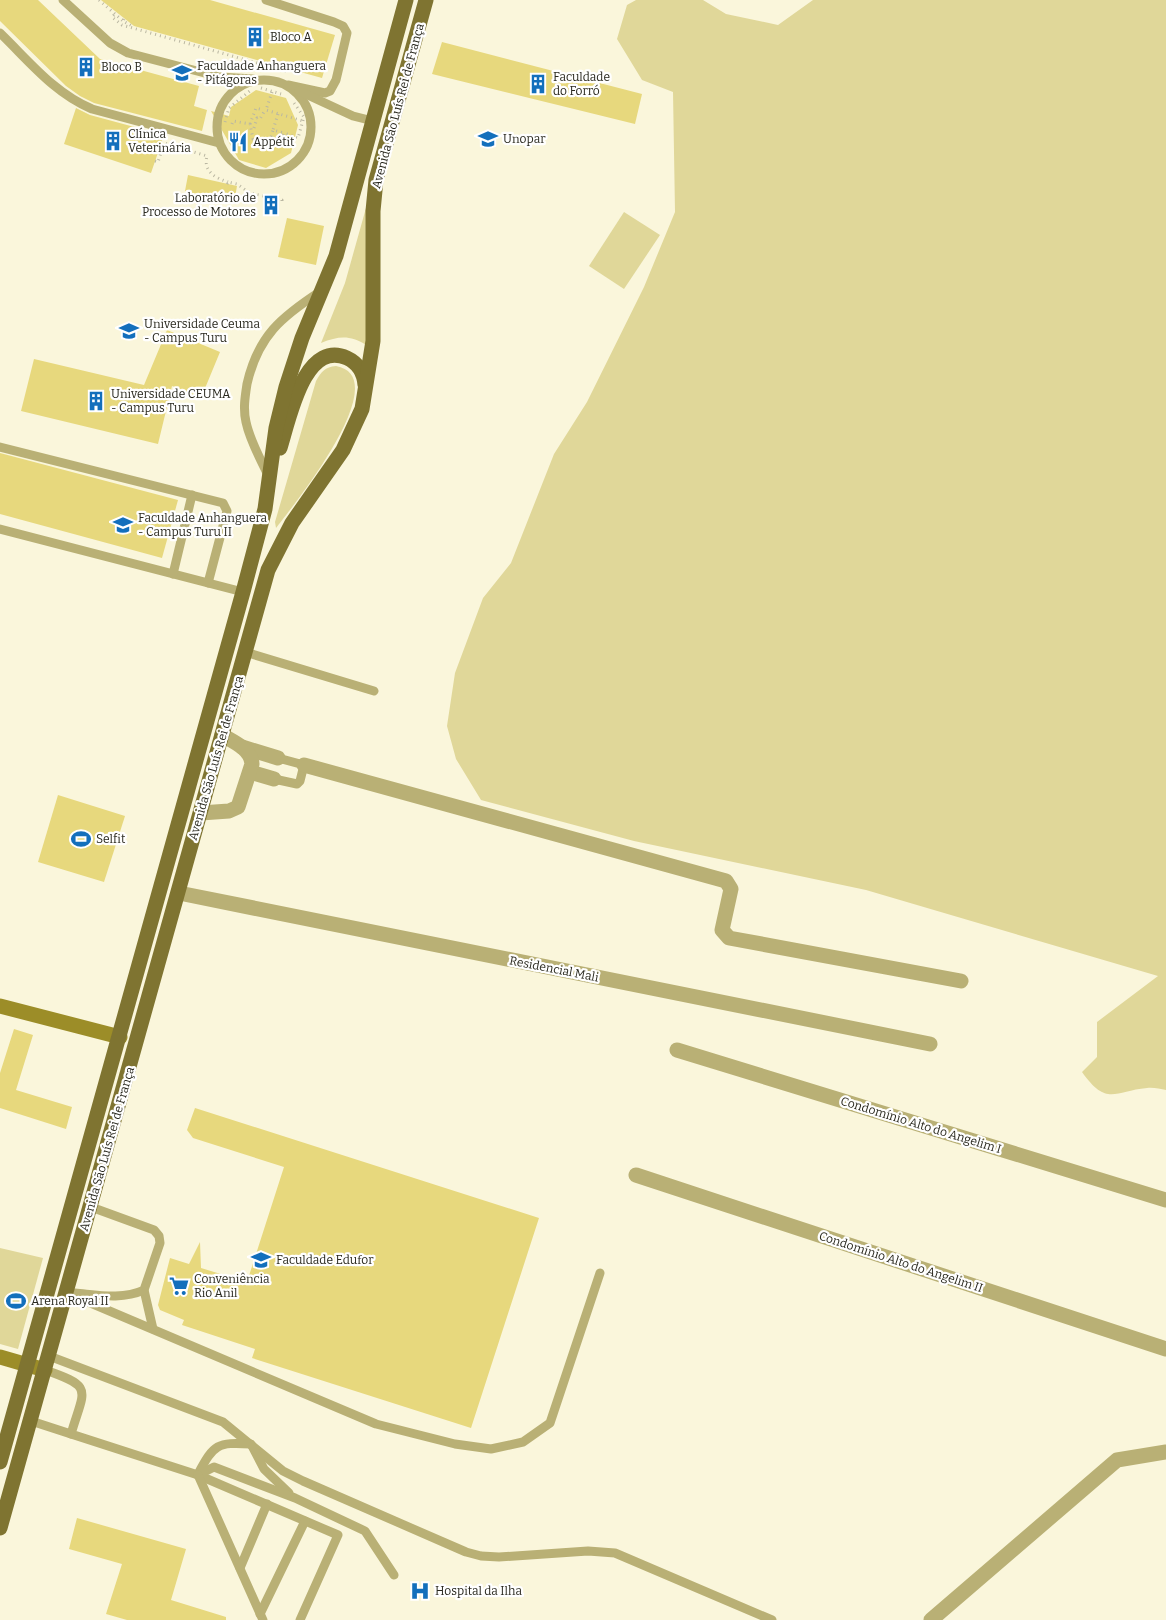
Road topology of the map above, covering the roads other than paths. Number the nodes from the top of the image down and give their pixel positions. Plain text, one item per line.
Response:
1 (63, 0) edge
2 (266, 0) edge
3 (406, 0) edge
4 (426, 0) edge
5 (0, 33) edge
6 (265, 80) junction
7 (283, 84) junction
8 (373, 121) junction
9 (219, 143) junction
10 (323, 290) junction
11 (365, 394) junction
12 (0, 447) edge
13 (270, 478) junction
14 (192, 496) junction
15 (0, 529) edge
16 (173, 574) junction
17 (208, 583) junction
18 (243, 592) junction
19 (246, 652) junction
20 (374, 691) dead end
21 (222, 735) junction
22 (242, 747) junction
23 (278, 758) joint
24 (304, 765) junction
25 (250, 772) junction
26 (274, 779) joint
27 (201, 813) junction
28 (178, 893) junction
29 (961, 981) dead end
30 (0, 1006) edge
31 (120, 1037) junction
32 (930, 1044) dead end
33 (676, 1050) dead end
34 (636, 1175) dead end
35 (1166, 1200) edge
36 (91, 1207) junction
37 (600, 1273) dead end
38 (144, 1290) junction
39 (67, 1293) junction
40 (153, 1329) junction
41 (1166, 1349) edge
42 (0, 1357) edge
43 (47, 1363) junction
44 (28, 1365) junction
45 (31, 1421) junction
46 (71, 1434) junction
47 (251, 1444) junction
48 (1166, 1452) edge
49 (0, 1462) edge
50 (198, 1474) junction
51 (295, 1498) junction
52 (267, 1504) junction
53 (305, 1521) junction
54 (0, 1528) edge
55 (240, 1568) junction
56 (394, 1575) dead end
57 (262, 1617) edge
58 (300, 1620) edge
59 (772, 1620) edge
60 (931, 1620) edge

1 - 6 lane
2 - 7 lane
3 - 8 main road, Avenida São Luís Rei de França
4 - 11 main road, Avenida São Luís Rei de França
5 - 9 lane
6 - 7 lane
6 - 9 lane
7 - 8 lane
7 - 9 lane
8 - 10 main road, Avenida São Luís Rei de França
10 - 13 main road, Avenida São Luís Rei de França
10 - 13 lane
11 - 13 main road
11 - 19 main road, Avenida São Luís Rei de França
12 - 14 lane
13 - 18 main road, Avenida São Luís Rei de França
14 - 16 lane
14 - 17 lane
15 - 16 lane
16 - 17 lane
17 - 18 lane
18 - 31 main road, Avenida São Luís Rei de França
19 - 20 lane
19 - 21 main road, Avenida São Luís Rei de França
21 - 22 street
21 - 27 main road, Avenida São Luís Rei de França
22 - 23 street
22 - 25 street
23 - 24 lane
24 - 26 lane
24 - 29 street
25 - 26 street
25 - 27 street
27 - 28 main road, Avenida São Luís Rei de França
28 - 32 street, Residencial Mali
28 - 36 main road, Avenida São Luís Rei de França
30 - 31 street
31 - 44 main road, Avenida São Luís Rei de França
33 - 35 street, Condomínio Alto do Angelim I
34 - 41 street, Condomínio Alto do Angelim II
36 - 38 lane
36 - 39 main road, Avenida São Luís Rei de França
37 - 40 lane
38 - 39 lane
38 - 40 lane
39 - 40 lane
39 - 43 main road, Avenida São Luís Rei de França
42 - 44 street
43 - 44 street
43 - 45 main road, Avenida São Luís Rei de França
43 - 46 lane
43 - 47 lane
44 - 49 main road, Avenida São Luís Rei de França
45 - 46 lane
45 - 54 main road, Avenida São Luís Rei de França
46 - 50 lane
47 - 50 lane
47 - 51 lane
47 - 59 lane
48 - 60 street
50 - 51 lane
50 - 52 lane
50 - 55 lane
51 - 56 lane
52 - 53 lane
52 - 55 lane
53 - 57 lane
53 - 58 lane
55 - 57 lane

